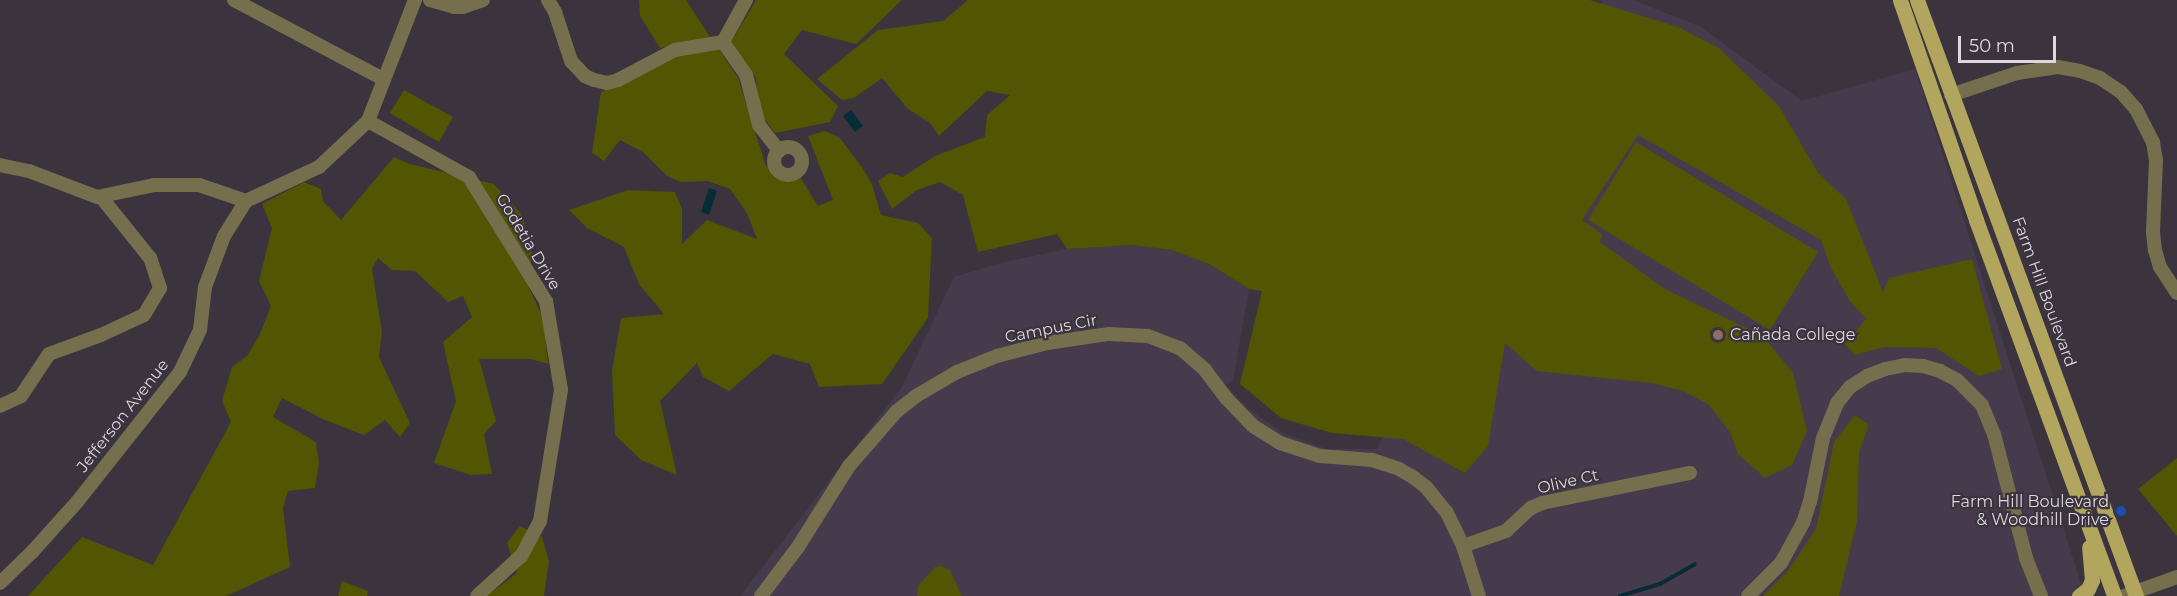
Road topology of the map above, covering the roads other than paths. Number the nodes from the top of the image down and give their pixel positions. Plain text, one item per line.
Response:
1 (234, 0) edge
2 (416, 0) edge
3 (430, 0) edge
4 (483, 0) edge
5 (548, 0) edge
6 (746, 0) edge
7 (1900, 0) edge
8 (1917, 0) edge
9 (723, 42) junction
10 (383, 80) junction
11 (1951, 95) junction
12 (368, 121) junction
13 (779, 151) dead end
14 (0, 165) edge
15 (101, 197) junction
16 (246, 201) junction
17 (2177, 293) edge
18 (0, 406) edge
19 (1690, 473) dead end
20 (2081, 506) junction
21 (1463, 546) junction
22 (2177, 578) edge
23 (0, 583) edge
24 (2132, 595) edge
25 (477, 596) edge
26 (761, 596) edge
27 (1479, 596) edge
28 (1748, 596) edge
29 (2041, 596) edge
30 (2079, 596) edge
31 (2114, 596) edge

1 - 10 street
2 - 10 street
3 - 4 street
5 - 9 street
6 - 9 street
7 - 20 main road
8 - 11 main road, Farm Hill Boulevard
9 - 13 street
10 - 12 street
11 - 17 street
11 - 24 main road, Farm Hill Boulevard
12 - 16 street
12 - 25 street, Godetia Drive
14 - 15 street
15 - 16 street
15 - 18 street
16 - 23 street, Jefferson Avenue
19 - 21 street, Olive Ct
20 - 30 main road
20 - 31 main road
21 - 26 street, Campus Cir
21 - 27 street, Campus Cir
22 - 24 street
28 - 29 street

